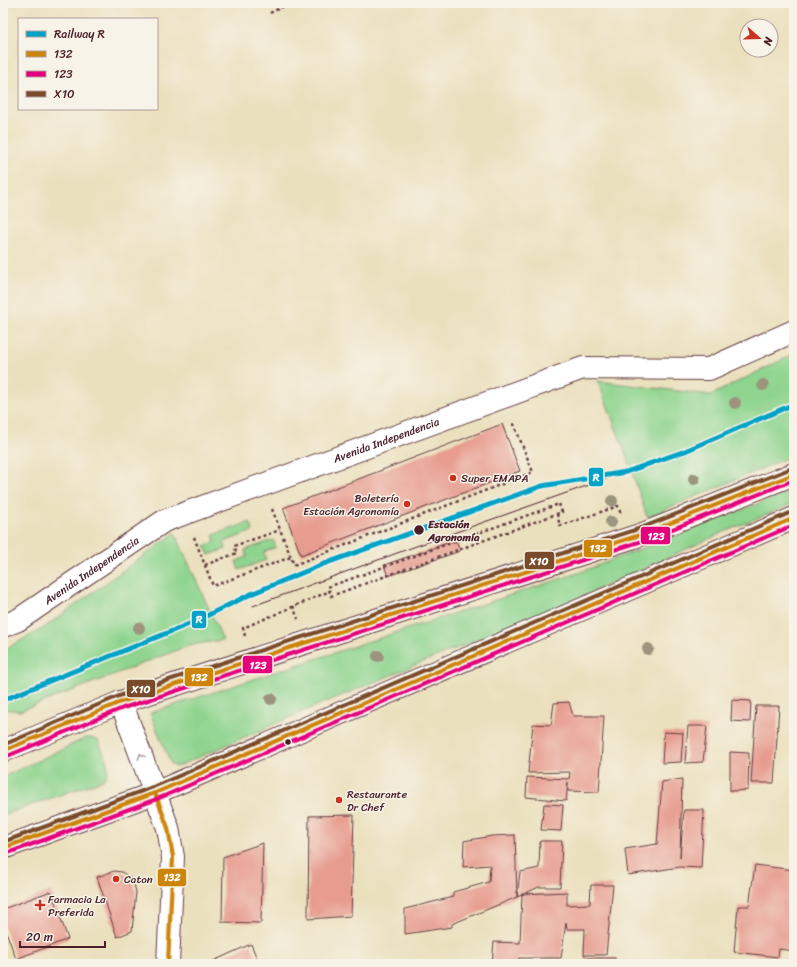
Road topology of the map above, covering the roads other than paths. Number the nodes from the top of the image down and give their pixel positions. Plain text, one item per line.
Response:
1 (794, 331) edge
2 (794, 474) edge
3 (794, 518) edge
4 (3, 626) edge
5 (121, 702) junction
6 (3, 751) edge
7 (155, 793) junction
8 (3, 848) edge
9 (168, 964) edge

1 - 4 main road, Avenida Independencia
2 - 5 main road
3 - 7 main road
5 - 6 main road
7 -> 5 main road
7 - 8 main road
7 - 9 main road

